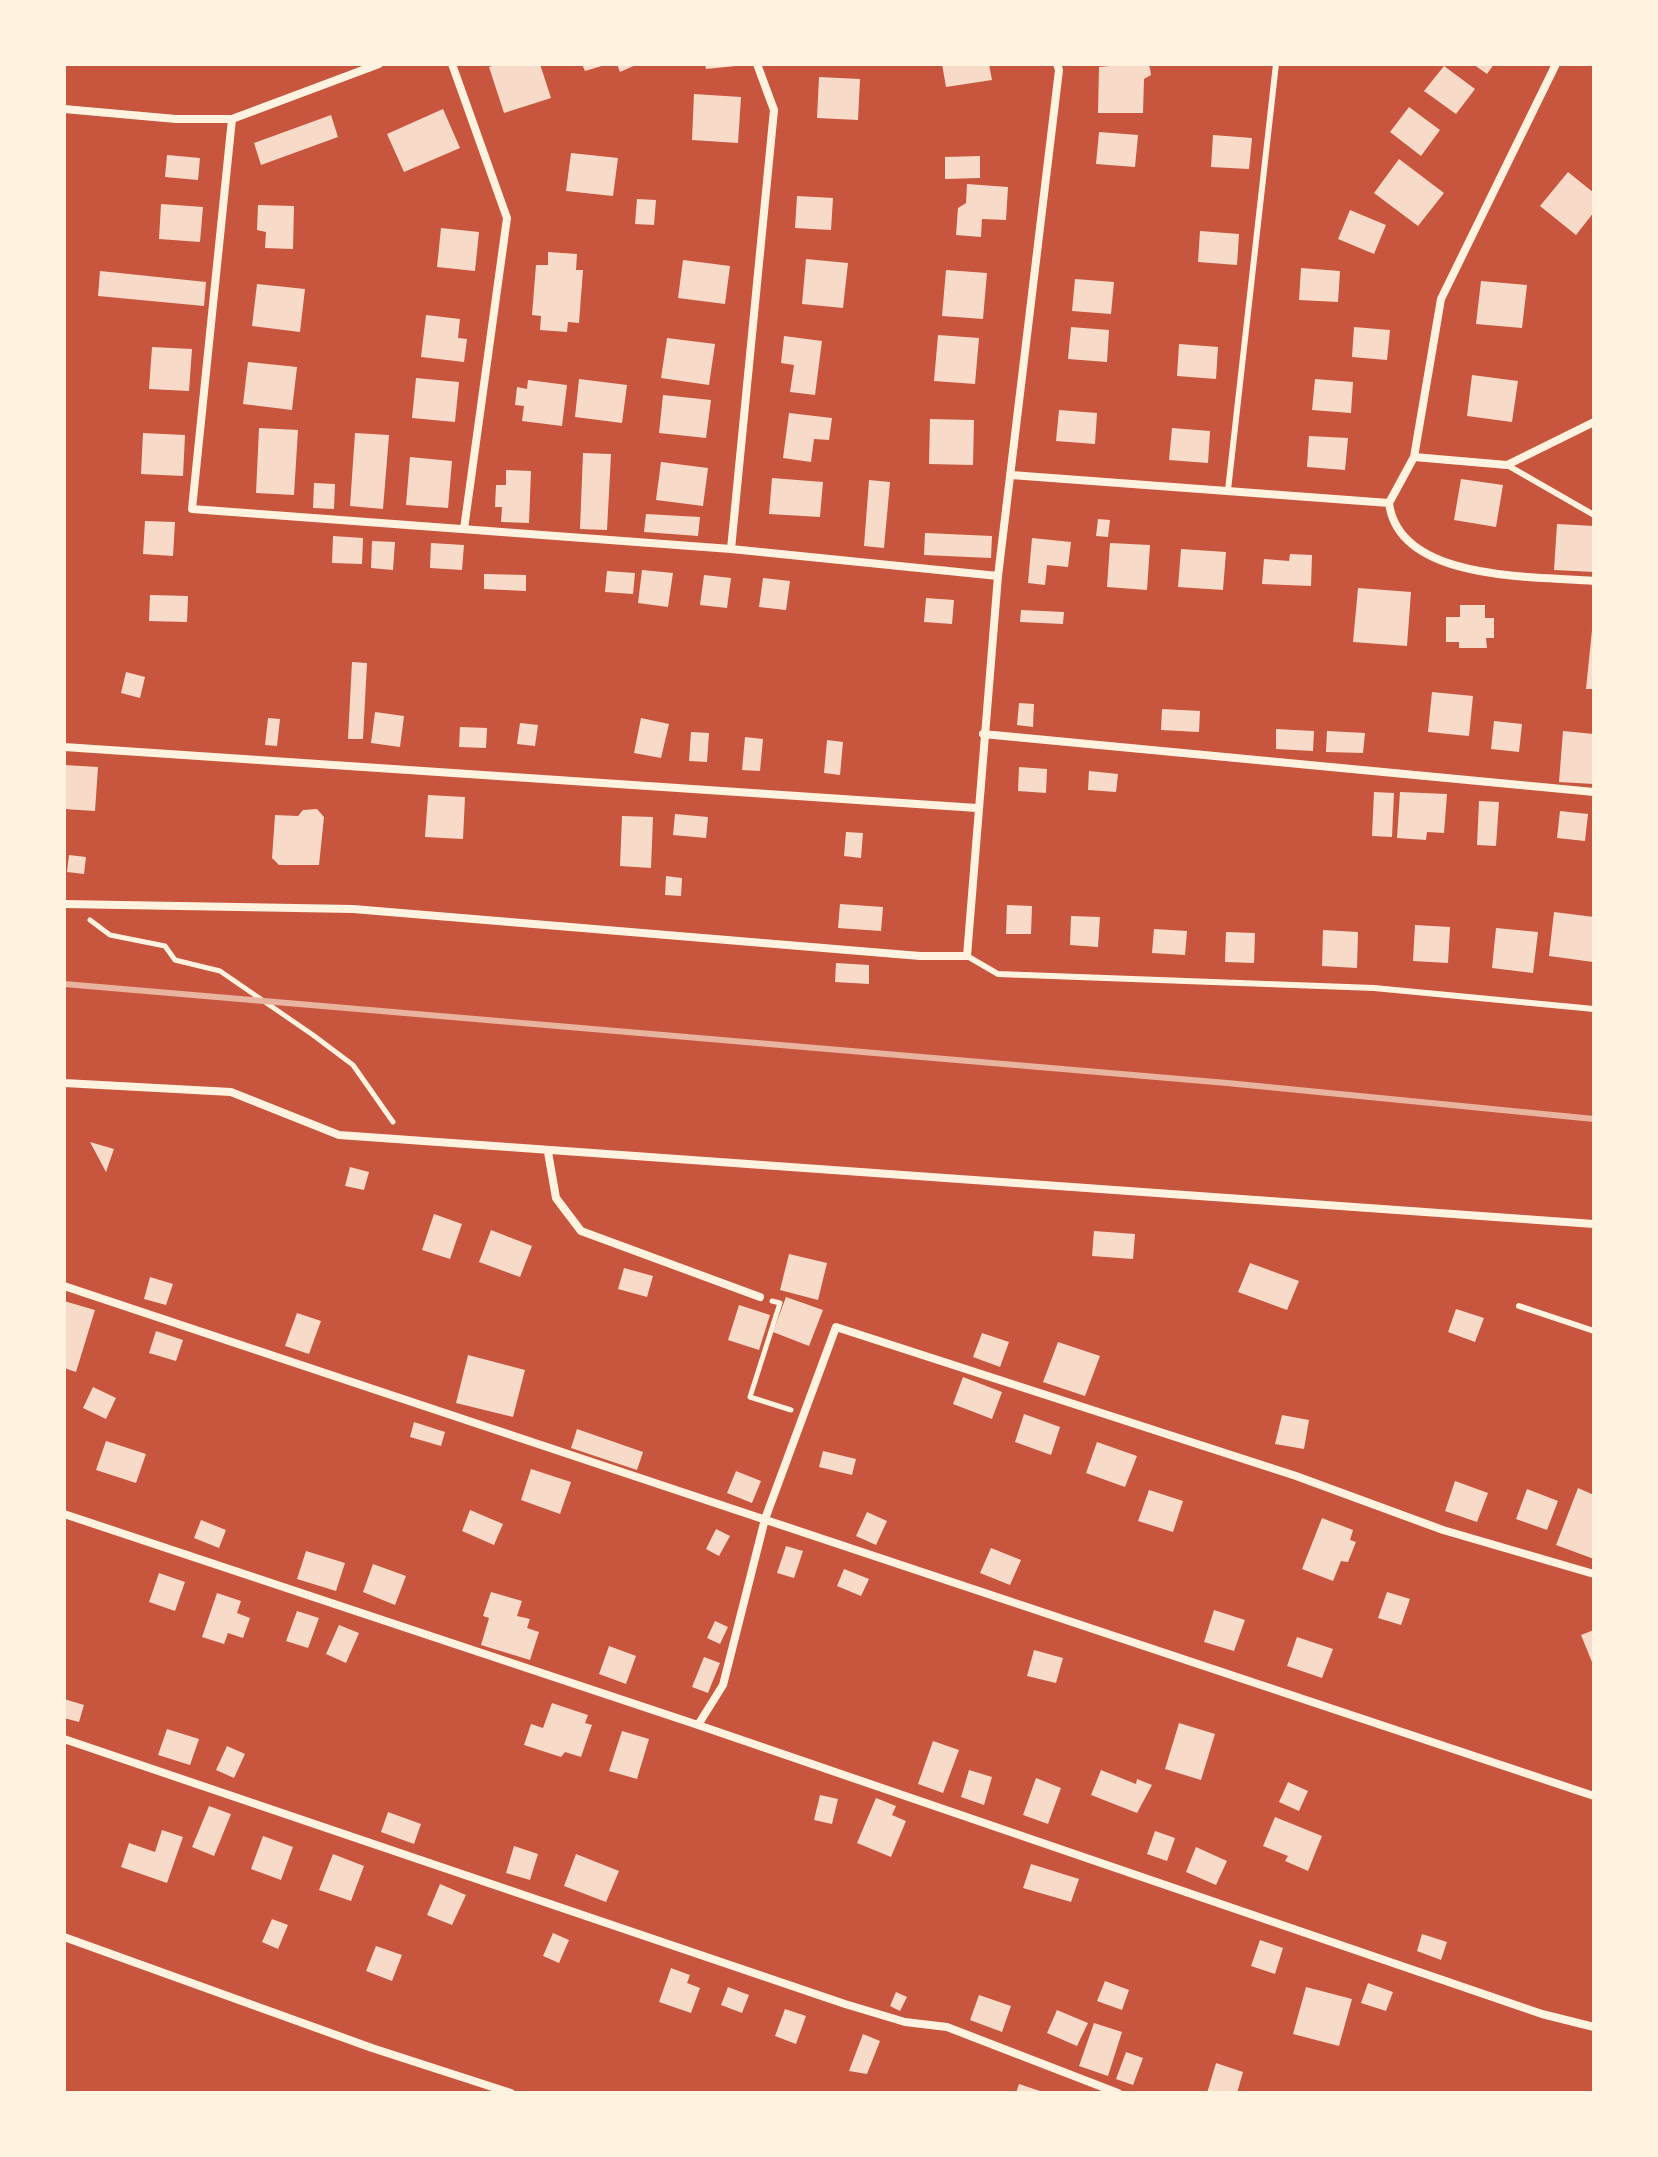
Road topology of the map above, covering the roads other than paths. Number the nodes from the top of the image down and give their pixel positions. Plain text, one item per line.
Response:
1 (379, 64) edge
2 (452, 64) edge
3 (757, 64) edge
4 (1057, 64) edge
5 (1276, 64) edge
6 (1556, 64) edge
7 (64, 109) edge
8 (232, 119) junction
9 (1594, 422) edge
10 (1414, 457) junction
11 (1507, 465) junction
12 (1011, 475) junction
13 (1228, 490) junction
14 (1389, 503) junction
15 (1594, 515) edge
16 (464, 529) junction
17 (731, 549) junction
18 (998, 576) junction
19 (1594, 581) edge
20 (983, 734) junction
21 (64, 747) edge
22 (1594, 792) edge
23 (977, 808) junction
24 (67, 904) edge
25 (967, 956) junction
26 (1594, 1009) edge
27 (64, 1083) edge
28 (548, 1152) junction
29 (1594, 1224) edge
30 (64, 1286) edge
31 (760, 1297) road end
32 (1519, 1306) dead end
33 (1594, 1331) edge
34 (64, 1514) edge
35 (765, 1519) junction
36 (1594, 1574) edge
37 (698, 1725) junction
38 (64, 1739) edge
39 (1594, 1796) edge
40 (64, 1937) edge
41 (1594, 2027) edge
42 (511, 2093) edge
43 (1118, 2093) edge

1 - 8 street
2 - 16 street
3 - 17 street
4 - 12 street
5 - 13 lane
6 - 10 street
7 - 8 street
8 - 16 street
9 - 11 street
10 - 11 street
10 - 14 street
11 - 15 lane
12 - 13 street
12 - 18 street
13 - 14 street
14 - 19 street
16 - 17 street
17 - 18 street
18 - 20 street
20 - 22 street
20 - 23 street
21 - 23 street
23 - 25 street
24 - 25 street
25 - 26 lane
27 - 28 street
28 - 29 street
28 - 31 street
30 - 35 street
32 - 33 lane
34 - 37 street
35 - 36 street
35 - 37 street
35 - 39 street
37 - 41 street
38 - 43 street
40 - 42 street

